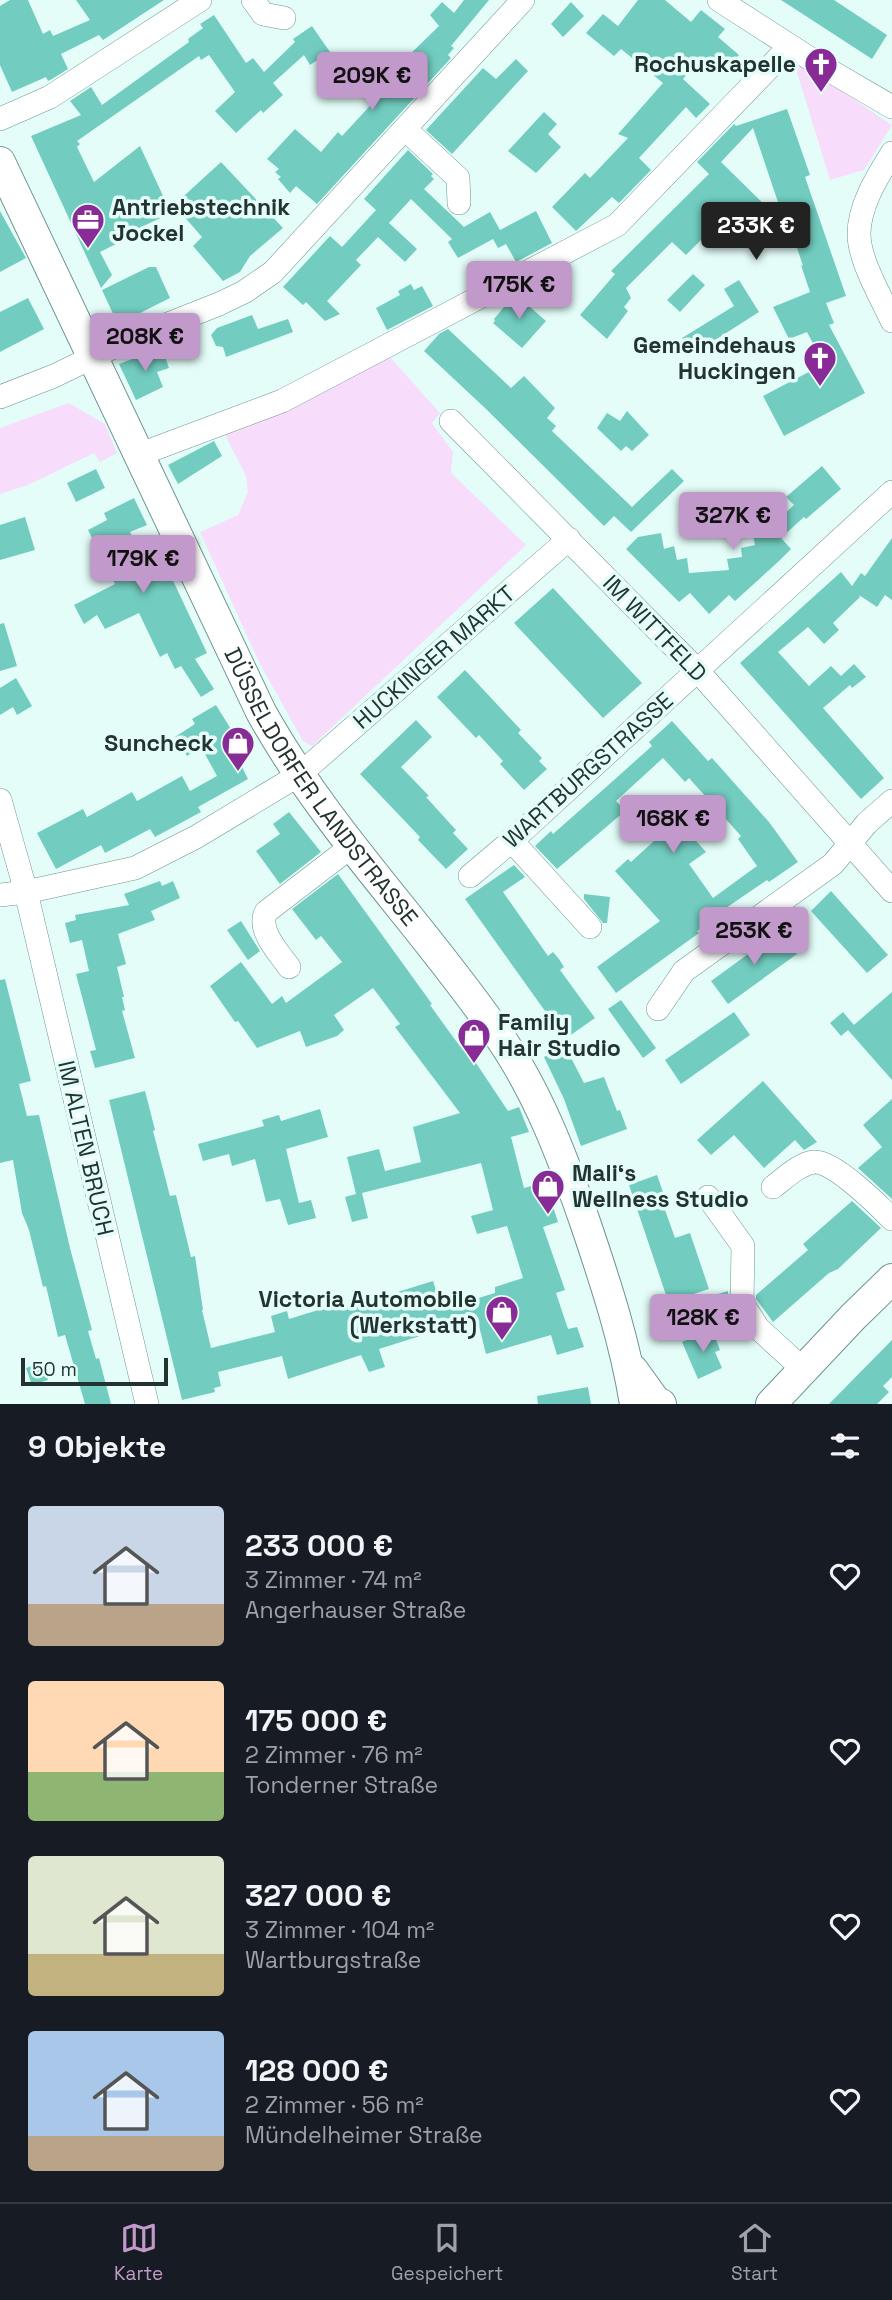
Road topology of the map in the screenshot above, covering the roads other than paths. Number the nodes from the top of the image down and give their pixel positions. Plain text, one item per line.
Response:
1 (200, 0) edge
2 (253, 0) edge
3 (523, 0) edge
4 (719, 0) edge
5 (284, 18) dead end
6 (790, 46) junction
7 (892, 107) edge
8 (0, 119) edge
9 (405, 129) junction
10 (892, 153) edge
11 (2, 171) edge
12 (459, 203) dead end
13 (892, 321) edge
14 (93, 357) junction
15 (0, 397) edge
16 (451, 421) dead end
17 (138, 455) junction
18 (892, 492) edge
19 (569, 539) junction
20 (697, 670) junction
21 (299, 775) junction
22 (0, 800) edge
23 (892, 800) edge
24 (512, 841) junction
25 (851, 844) junction
26 (352, 846) junction
27 (470, 876) dead end
28 (892, 891) edge
29 (26, 892) junction
30 (0, 895) edge
31 (590, 927) dead end
32 (289, 967) dead end
33 (658, 1009) dead end
34 (773, 1188) dead end
35 (708, 1197) dead end
36 (892, 1219) edge
37 (892, 1279) edge
38 (627, 1360) junction
39 (797, 1376) junction
40 (147, 1404) edge
41 (635, 1404) edge
42 (661, 1404) edge
43 (760, 1404) edge
44 (771, 1404) edge

1 - 8 street
2 - 5 street
3 - 9 street
4 - 6 street
6 - 7 street
6 - 17 street
9 - 12 street
9 - 14 street
10 - 13 street
11 - 14 main road, DÜSSELDORFER LANDSTRASSE
14 - 15 street
14 - 17 main road, DÜSSELDORFER LANDSTRASSE
16 - 19 street, IM WITTFELD
17 - 21 main road, DÜSSELDORFER LANDSTRASSE
18 - 20 street, WARTBURGSTRASSE
19 - 20 street, IM WITTFELD
19 - 21 street, HUCKINGER MARKT
20 - 24 street, WARTBURGSTRASSE
20 - 25 street, IM WITTFELD
21 - 26 main road, DÜSSELDORFER LANDSTRASSE
21 - 29 street, HUCKINGER MARKT
22 - 29 street, IM ALTEN BRUCH
23 - 25 street
24 - 27 street, WARTBURGSTRASSE
24 - 31 street
25 - 28 street, IM WITTFELD
25 - 33 street
26 - 32 street
26 - 38 main road, DÜSSELDORFER LANDSTRASSE
29 - 30 street, HUCKINGER MARKT
29 - 40 street, IM ALTEN BRUCH
34 - 36 street
35 - 39 street
37 - 39 main road
38 - 41 main road, DÜSSELDORFER LANDSTRASSE
38 - 42 main road
39 - 43 main road
39 - 44 main road

